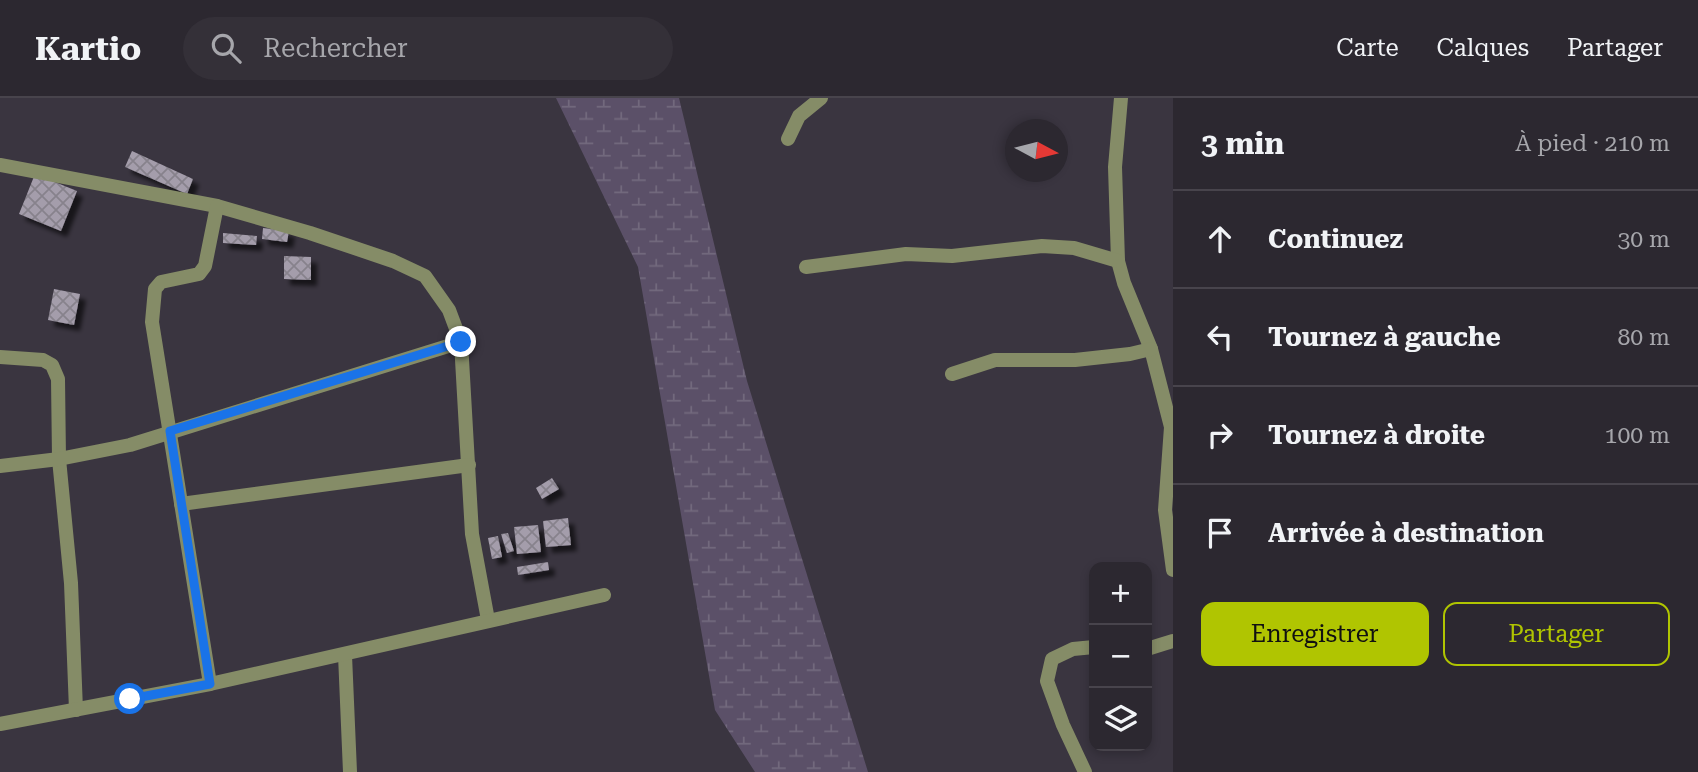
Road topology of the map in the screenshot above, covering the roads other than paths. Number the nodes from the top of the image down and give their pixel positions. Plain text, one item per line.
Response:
1 (821, 98) edge
2 (1121, 98) edge
3 (788, 139) dead end
4 (0, 165) edge
5 (216, 206) junction
6 (1118, 261) junction
7 (806, 267) dead end
8 (461, 342) junction
9 (1151, 349) junction
10 (0, 357) edge
11 (952, 374) dead end
12 (170, 431) junction
13 (59, 458) junction
14 (469, 465) junction
15 (0, 466) edge
16 (181, 504) junction
17 (1173, 570) edge
18 (604, 595) dead end
19 (488, 620) junction
20 (1173, 641) edge
21 (1089, 647) edge
22 (1152, 647) edge
23 (345, 655) junction
24 (210, 684) junction
25 (76, 710) junction
26 (0, 724) edge
27 (350, 772) edge
28 (1085, 772) edge

1 - 3 street
2 - 6 street
4 - 5 street
5 - 8 street
5 - 12 street
6 - 7 street
6 - 9 street
8 - 12 street
8 - 14 street
9 - 11 street
9 - 17 street
10 - 13 street
12 - 13 street
12 - 16 street
13 - 15 street
13 - 25 street
14 - 16 street
14 - 19 street
16 - 24 street
18 - 19 street
19 - 23 street
20 - 22 street
21 - 28 street
23 - 24 street
23 - 27 street
24 - 25 street
25 - 26 street

